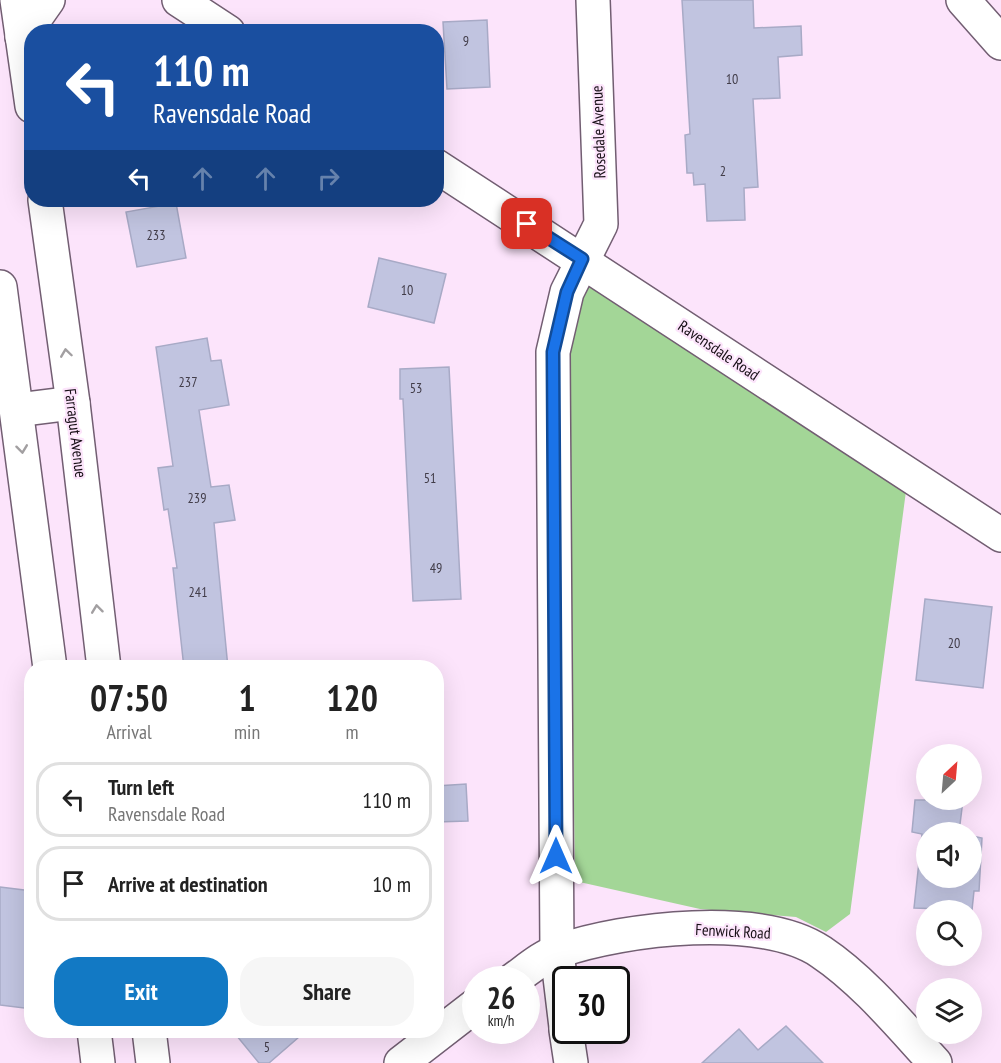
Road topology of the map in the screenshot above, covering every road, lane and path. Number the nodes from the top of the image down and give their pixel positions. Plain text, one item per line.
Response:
1 (17, 0) edge
2 (48, 0) edge
3 (179, 0) edge
4 (593, 0) edge
5 (963, 0) edge
6 (31, 24) edge
7 (216, 24) edge
8 (24, 34) edge
9 (22, 37) junction
10 (1001, 44) edge
11 (24, 51) edge
12 (444, 171) edge
13 (46, 207) edge
14 (582, 259) junction
15 (0, 287) edge
16 (73, 403) junction
17 (17, 410) junction
18 (1001, 536) edge
19 (49, 660) edge
20 (103, 660) edge
21 (557, 952) junction
22 (535, 966) edge
23 (559, 966) edge
24 (462, 1016) edge
25 (444, 1030) edge
26 (95, 1038) edge
27 (150, 1038) edge
28 (433, 1038) edge
29 (568, 1044) edge
30 (98, 1063) edge
31 (153, 1063) edge
32 (401, 1063) edge
33 (571, 1063) edge
34 (935, 1063) edge

1 - 9 main road
2 - 6 main road
3 - 7 main road
4 - 14 main road, Rosedale Avenue
5 - 10 main road
8 - 9 main road
9 - 11 main road
12 - 14 main road, Ravensdale Road
16 -> 13 main road, Farragut Avenue
14 - 18 main road, Ravensdale Road
14 - 21 main road, Rosedale Avenue
15 - 17 main road
16 - 17 main road
20 -> 16 main road, Farragut Avenue
17 -> 19 main road
21 - 22 main road, Fenwick Road
21 - 23 main road, Rosedale Avenue
21 - 34 main road, Fenwick Road
24 - 25 main road
26 - 30 main road
27 - 31 main road
28 - 32 main road
29 - 33 main road, Rosedale Avenue

